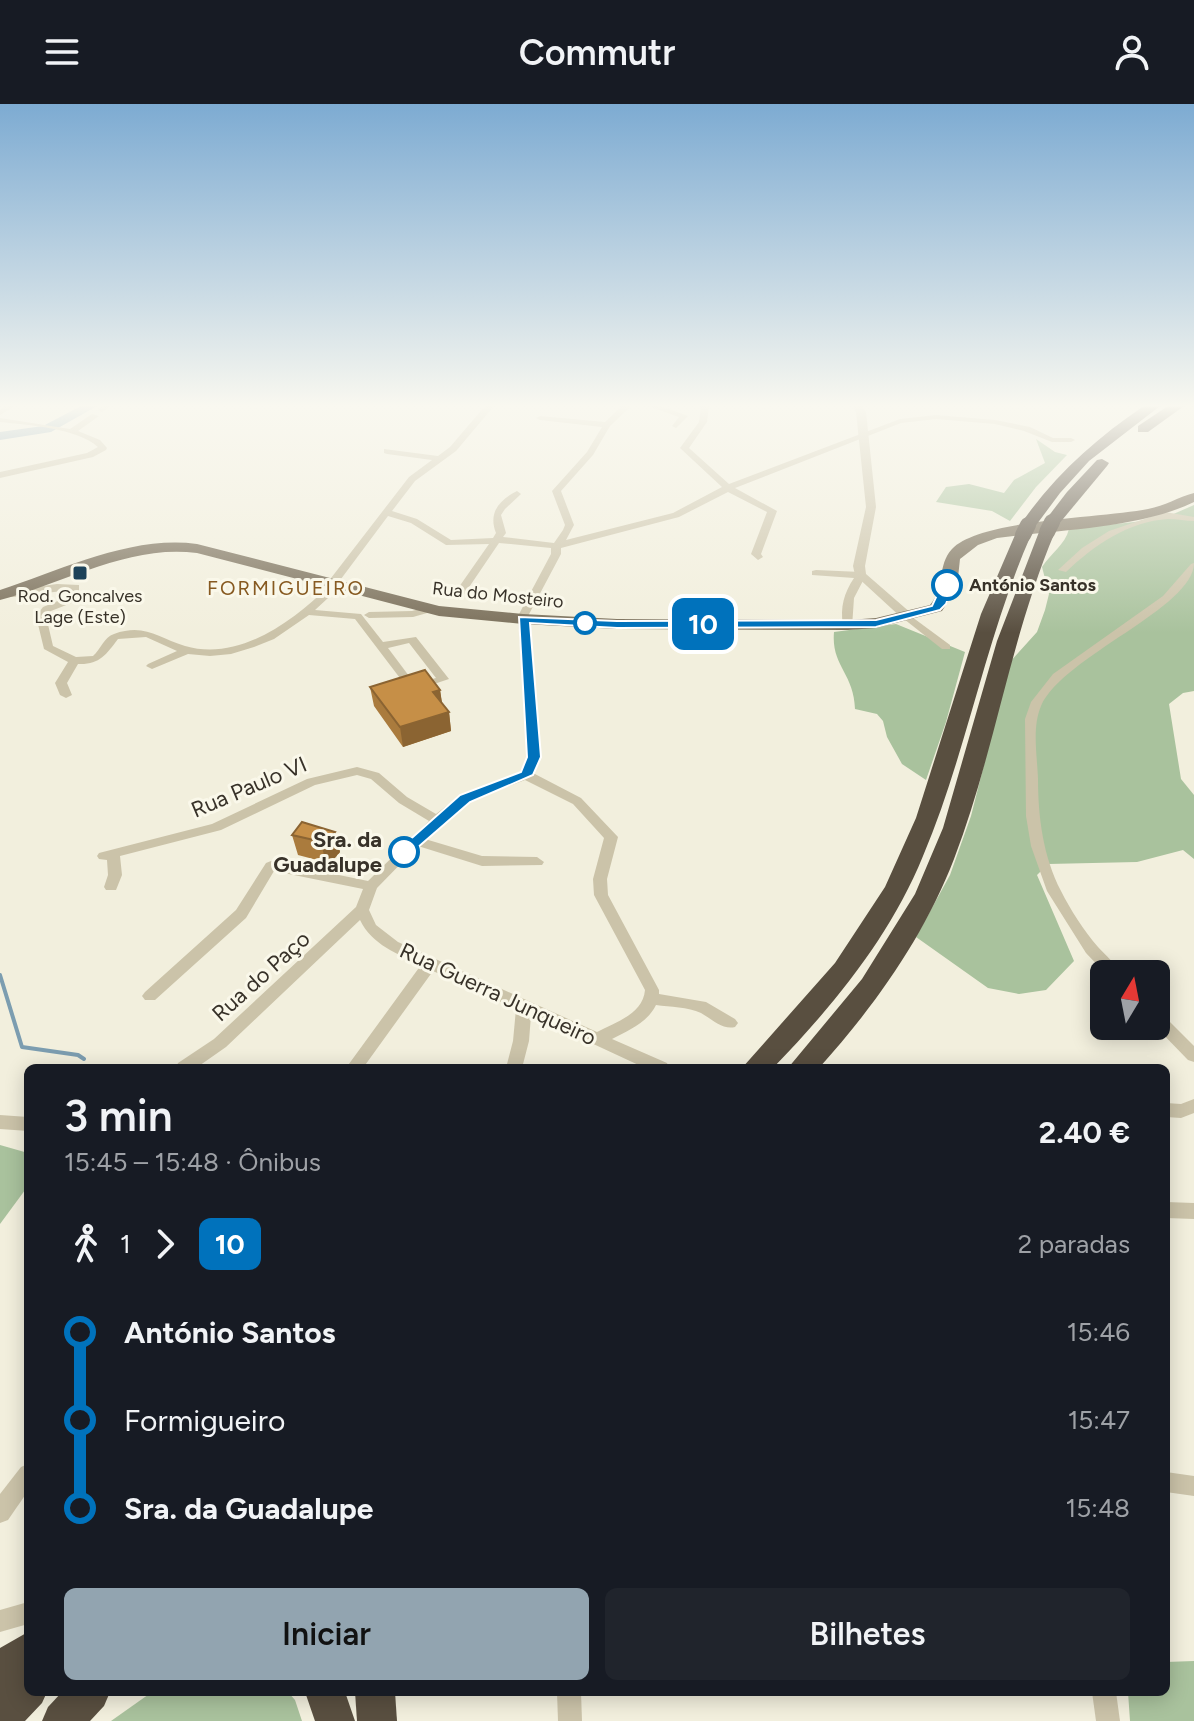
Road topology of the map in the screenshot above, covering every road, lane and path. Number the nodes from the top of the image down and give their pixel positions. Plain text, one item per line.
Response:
1 (410, 481) edge
2 (565, 481) edge
3 (721, 481) edge
4 (744, 481) edge
5 (868, 481) edge
6 (1063, 481) edge
7 (1085, 481) edge
8 (728, 488) junction
9 (517, 494) dead end
10 (1185, 511) edge
11 (388, 513) junction
12 (496, 540) junction
13 (556, 546) junction
14 (758, 557) dead end
15 (1194, 566) edge
16 (1063, 570) dead end
17 (816, 573) dead end
18 (861, 575) junction
19 (68, 582) junction
20 (334, 584) junction
21 (2, 594) edge
22 (457, 597) dead end
23 (413, 608) junction
24 (306, 612) junction
25 (362, 617) junction
26 (908, 617) junction
27 (523, 619) junction
28 (848, 625) junction
29 (381, 646) junction
30 (946, 647) dead end
31 (188, 650) junction
32 (74, 661) junction
33 (152, 666) dead end
34 (66, 695) dead end
35 (526, 775) junction
36 (437, 820) junction
37 (416, 841) junction
38 (273, 850) dead end
39 (537, 862) dead end
40 (271, 866) junction
41 (371, 886) junction
42 (111, 887) dead end
43 (362, 910) junction
44 (1102, 960) edge
45 (431, 963) junction
46 (150, 996) dead end
47 (653, 999) junction
48 (524, 1007) junction
49 (730, 1023) dead end
50 (1170, 1031) edge
51 (598, 1039) junction
52 (1194, 1056) edge
53 (630, 1060) edge
54 (190, 1064) edge
55 (357, 1064) edge
56 (515, 1064) edge
57 (760, 1064) edge
58 (806, 1064) edge
59 (1194, 1106) edge
60 (1170, 1110) edge
61 (0, 1122) edge
62 (24, 1124) edge
63 (1170, 1210) edge
64 (1194, 1211) edge
65 (24, 1479) edge
66 (1170, 1483) edge
67 (1194, 1486) edge
68 (0, 1512) edge
69 (24, 1614) edge
70 (0, 1621) edge
71 (24, 1655) edge
72 (0, 1671) edge
73 (24, 1693) edge
74 (326, 1696) edge
75 (375, 1696) edge
76 (569, 1696) edge
77 (1105, 1696) edge
78 (0, 1718) edge
79 (335, 1721) edge
80 (377, 1721) edge
81 (570, 1721) edge
82 (1108, 1721) edge

1 - 11 street
2 - 13 street
3 - 8 street
4 - 8 street
5 - 18 street
6 - 57 highway
7 - 58 highway
8 - 13 street
8 - 14 street
9 - 12 street
10 - 16 street
10 - 26 main road, Rua do Mosteiro
11 - 12 street
11 - 20 street
12 - 13 street
12 - 22 street
13 - 27 street
15 - 44 street
17 - 18 street
18 - 26 street
18 - 28 street
19 - 20 main road, Rua do Mosteiro
19 - 21 main road, Rua do Mosteiro
19 - 32 street
20 - 23 main road, Rua do Mosteiro
20 - 24 street
23 - 25 street
23 - 27 main road, Rua do Mosteiro
24 - 25 street
24 - 31 street
25 - 29 street
26 - 28 main road, Rua do Mosteiro
26 - 30 street
27 - 28 main road, Rua do Mosteiro
27 - 35 street
29 - 29 street
31 - 32 street
31 - 33 street
32 - 34 street
35 - 36 street
35 - 47 street
36 - 37 street
36 - 42 street, Rua Paulo VI
37 - 39 street
37 - 41 street
38 - 40 street
40 - 41 street
40 - 46 street
41 - 43 street
43 - 45 street, Rua Guerra Junqueiro
43 - 54 street, Rua do Paço
45 - 48 street, Rua Guerra Junqueiro
45 - 55 street
47 - 49 street
47 - 51 street
48 - 51 street, Rua Guerra Junqueiro
48 - 56 street
50 - 52 street
51 - 53 street, Rua Guerra Junqueiro
59 - 60 street
61 - 62 street
63 - 64 street
65 - 68 street
66 - 67 street
69 - 70 street
71 - 72 highway
73 - 78 highway
74 - 79 highway
75 - 80 highway
76 - 81 street
77 - 82 street

